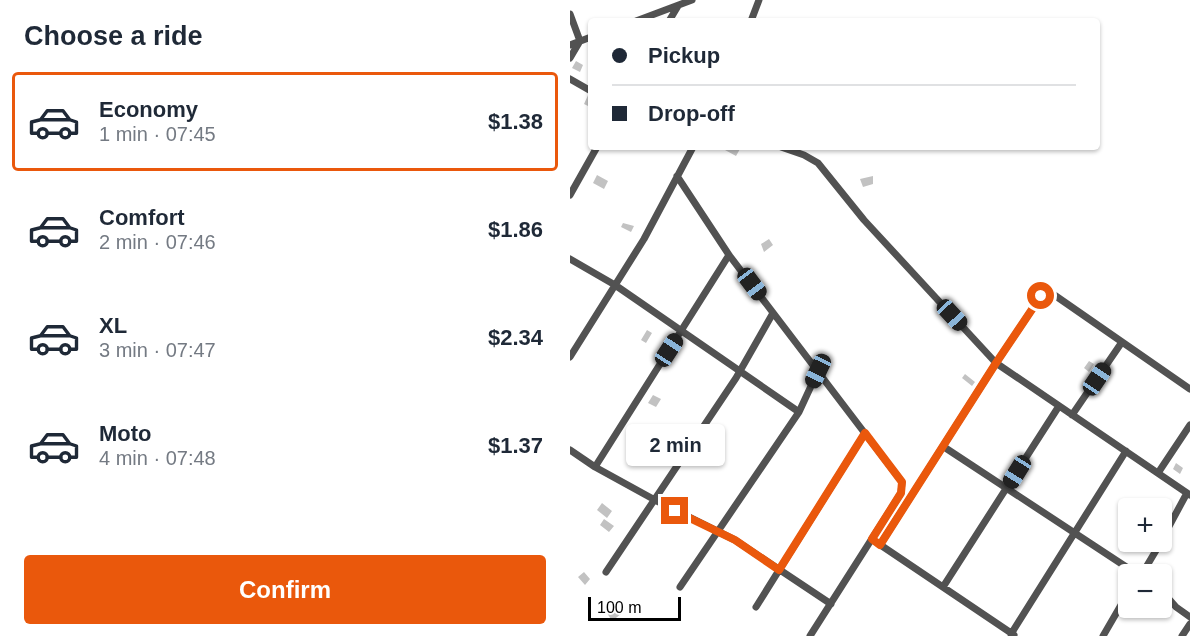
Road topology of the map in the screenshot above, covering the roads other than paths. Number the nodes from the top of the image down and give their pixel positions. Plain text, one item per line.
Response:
1 (692, 0) edge
2 (759, 0) edge
3 (678, 6) junction
4 (570, 14) edge
5 (644, 18) edge
6 (671, 18) edge
7 (752, 18) edge
8 (588, 39) edge
9 (580, 41) junction
10 (570, 45) edge
11 (570, 58) edge
12 (570, 79) edge
13 (588, 89) edge
14 (595, 150) edge
15 (691, 150) edge
16 (798, 150) edge
17 (677, 176) junction
18 (570, 195) edge
19 (729, 255) junction
20 (570, 259) edge
21 (615, 285) junction
22 (773, 313) junction
23 (681, 331) junction
24 (1122, 342) junction
25 (570, 357) edge
26 (996, 363) junction
27 (740, 371) junction
28 (818, 371) junction
29 (1190, 389) edge
30 (1059, 406) junction
31 (799, 412) junction
32 (1072, 415) junction
33 (1190, 425) edge
34 (865, 433) junction
35 (944, 447) junction
36 (570, 450) edge
37 (1126, 452) junction
38 (595, 467) junction
39 (1158, 473) junction
40 (1007, 489) junction
41 (1189, 494) edge
42 (655, 500) junction
43 (1172, 523) edge
44 (717, 532) junction
45 (1075, 534) junction
46 (872, 539) junction
47 (880, 545) junction
48 (1123, 564) edge
49 (779, 570) junction
50 (606, 572) dead end
51 (680, 587) dead end
52 (943, 588) junction
53 (1172, 602) edge
54 (831, 604) junction
55 (756, 607) dead end
56 (1118, 610) edge
57 (1190, 617) edge
58 (1190, 624) edge
59 (1013, 635) edge
60 (810, 636) edge
61 (1102, 636) edge
62 (1182, 636) edge

1 - 3 street
2 - 7 street
3 - 5 street
3 - 6 street
4 - 9 street
8 - 9 street
9 - 10 street
9 - 11 street
12 - 13 street
14 - 18 street
15 - 17 street
16 - 26 street
17 - 19 street
17 - 21 street
19 - 22 street
19 - 23 street
20 - 21 street
21 - 23 street
21 - 25 street
22 - 27 street
22 - 28 street
23 - 27 street
23 - 38 street
24 - 26 street
24 - 29 street
24 - 32 street
26 - 30 street
26 - 35 street
27 - 31 street
27 - 42 street
28 - 31 street
28 - 34 street
30 - 32 street
30 - 40 street
31 - 44 street
32 - 37 street
33 - 39 street
34 - 46 street
34 - 49 street
35 - 40 street
35 - 47 street
36 - 38 street
37 - 39 street
37 - 45 street
38 - 42 street
39 - 41 street
40 - 45 street
40 - 52 street
41 - 43 street
42 - 44 street
42 - 50 street
44 - 49 street
44 - 51 street
45 - 48 street
45 - 59 street
46 - 47 street
46 - 54 street
47 - 52 street
49 - 54 street
49 - 55 street
52 - 59 street
53 - 57 street
54 - 60 street
56 - 61 street
58 - 62 street

